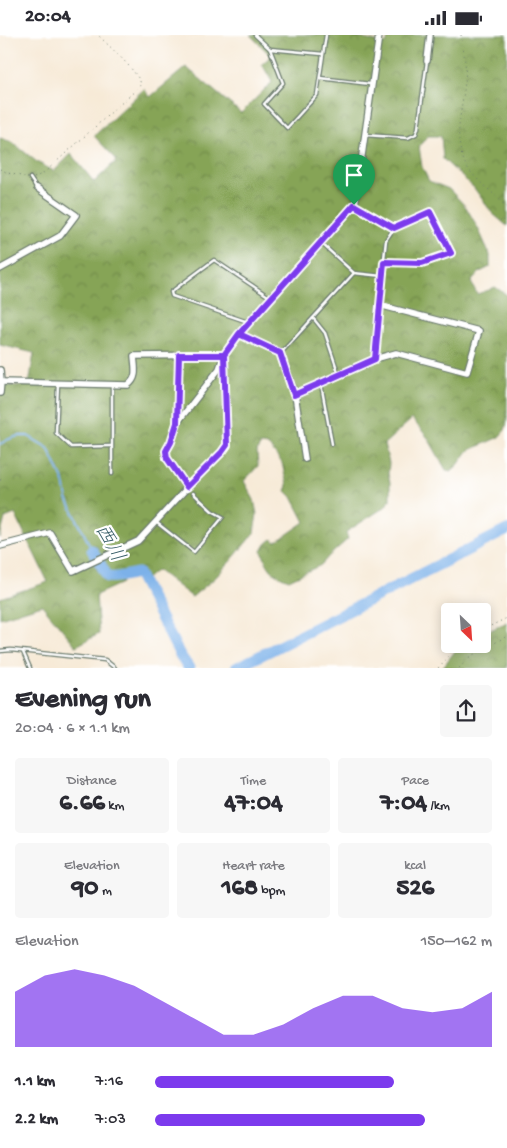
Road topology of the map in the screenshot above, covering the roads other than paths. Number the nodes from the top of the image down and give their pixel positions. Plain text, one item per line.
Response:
1 (255, 35) edge
2 (326, 35) edge
3 (379, 35) edge
4 (430, 35) edge
5 (270, 49) junction
6 (324, 54) junction
7 (427, 61) joint
8 (320, 78) junction
9 (372, 85) junction
10 (365, 135) junction
11 (30, 178) road end
12 (37, 189) joint
13 (354, 205) junction
14 (394, 228) junction
15 (320, 243) junction
16 (384, 262) junction
17 (0, 269) edge
18 (354, 273) junction
19 (382, 276) junction
20 (271, 298) junction
21 (379, 305) junction
22 (313, 318) junction
23 (250, 322) junction
24 (239, 334) junction
25 (280, 353) junction
26 (179, 355) junction
27 (224, 355) junction
28 (375, 359) junction
29 (0, 370) edge
30 (339, 375) junction
31 (1, 382) edge
32 (58, 383) junction
33 (321, 383) junction
34 (112, 385) junction
35 (0, 393) edge
36 (294, 395) junction
37 (177, 423) junction
38 (332, 444) dead end
39 (112, 446) junction
40 (304, 459) dead end
41 (112, 474) dead end
42 (187, 487) junction
43 (193, 493) dead end
44 (156, 522) junction
45 (0, 546) edge
46 (0, 651) edge
47 (22, 652) junction
48 (30, 668) edge
49 (115, 668) edge

1 - 5 lane
2 - 6 lane
3 - 9 street
4 - 7 street
5 - 6 lane
5 - 8 lane
6 - 8 lane
7 - 10 lane
8 - 9 lane
9 - 10 street
10 - 13 street
11 - 12 lane
12 - 17 street
13 - 14 lane
13 - 15 street
14 - 16 lane
14 - 16 lane
15 - 18 lane
15 - 20 street
16 - 19 lane
18 - 19 lane
18 - 22 lane
19 - 21 lane
20 - 23 street
20 - 23 lane
21 - 28 street
21 - 28 street
22 - 25 lane
22 - 30 lane
23 - 24 street
24 - 25 street
24 - 27 street
25 - 36 street
26 - 27 street
26 - 34 street
26 - 37 street
27 - 37 street
27 - 42 street
28 - 30 street
29 - 31 street
30 - 33 street
31 - 32 street
31 - 35 street
32 - 34 street
32 - 39 lane
33 - 36 street
33 - 38 lane
34 - 39 lane
36 - 40 street
37 - 42 street
39 - 41 lane
42 - 44 street
43 - 44 lane
44 - 45 street
46 - 47 lane
47 - 48 lane
47 - 49 lane

